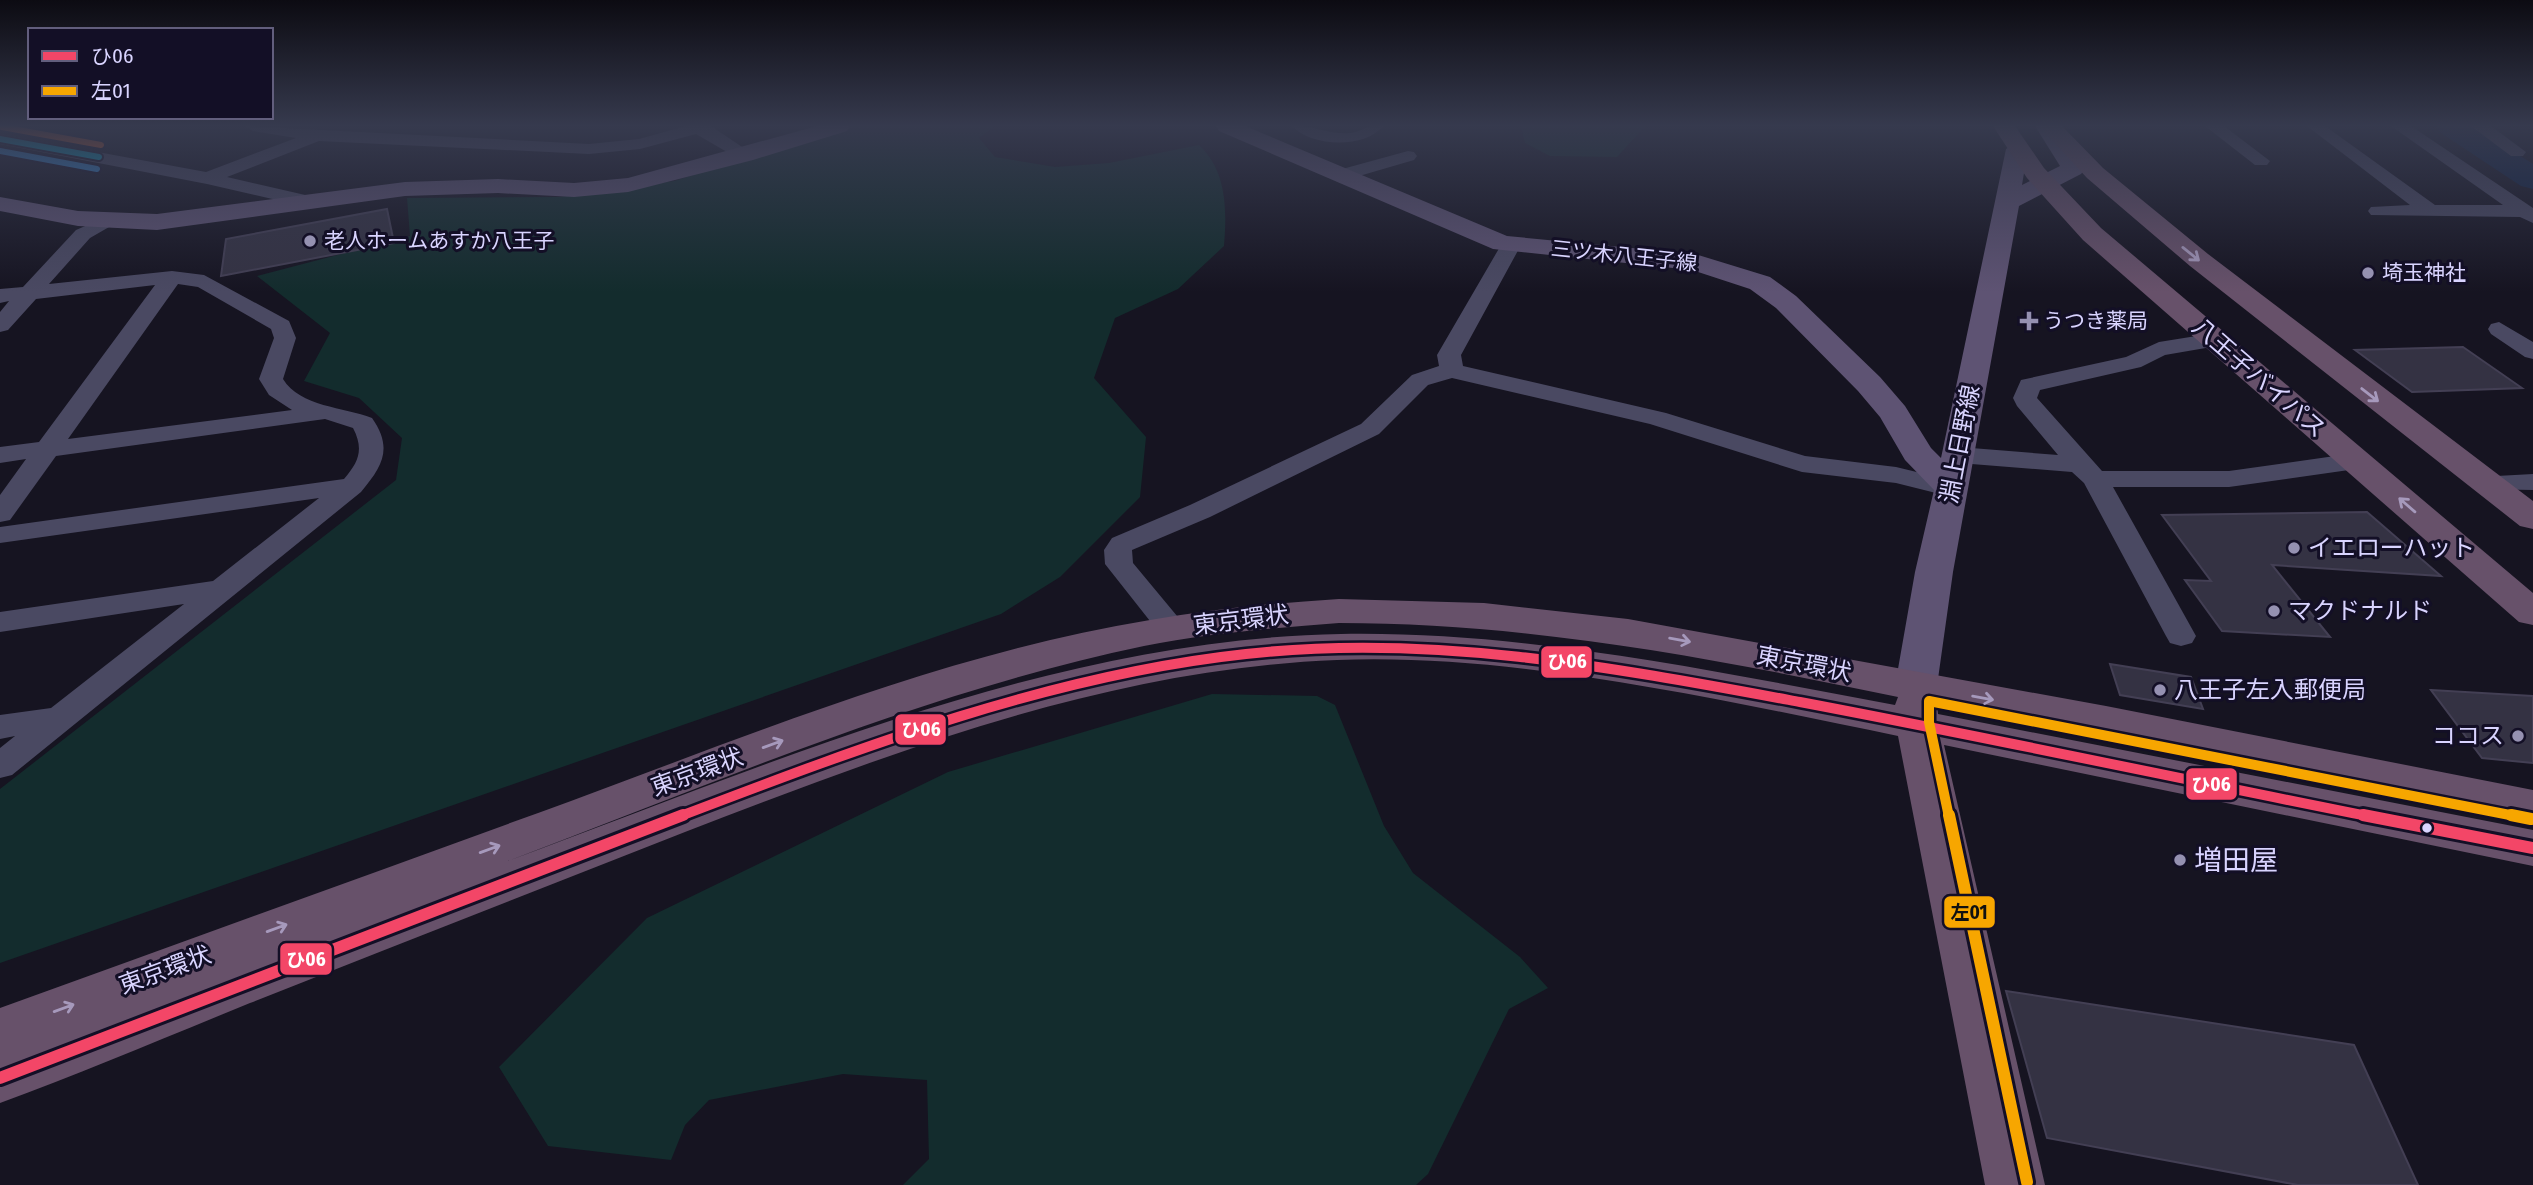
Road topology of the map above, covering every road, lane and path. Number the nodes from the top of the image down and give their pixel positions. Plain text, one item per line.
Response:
1 (221, 181) edge
2 (650, 181) edge
3 (1357, 181) edge
4 (2009, 181) edge
5 (2042, 181) edge
6 (2053, 181) edge
7 (2105, 181) edge
8 (2390, 181) edge
9 (2481, 181) edge
10 (2045, 185) junction
11 (307, 201) junction
12 (2008, 202) junction
13 (0, 204) edge
14 (2065, 208) junction
15 (2378, 211) dead end
16 (2430, 211) junction
17 (2529, 214) edge
18 (106, 223) junction
19 (2165, 233) junction
20 (1511, 245) junction
21 (172, 277) junction
22 (27, 293) junction
23 (0, 296) edge
24 (2169, 300) junction
25 (0, 324) edge
26 (2499, 329) dead end
27 (2215, 340) junction
28 (2533, 352) edge
29 (1452, 371) junction
30 (332, 412) junction
31 (46, 449) junction
32 (0, 455) edge
33 (1959, 455) junction
34 (2356, 461) junction
35 (2088, 472) junction
36 (2533, 482) edge
37 (2487, 483) junction
38 (352, 486) junction
39 (1952, 488) junction
40 (0, 514) edge
41 (2533, 518) edge
42 (0, 535) edge
43 (218, 590) junction
44 (2533, 613) edge
45 (0, 622) edge
46 (1172, 628) junction
47 (2180, 636) dead end
48 (1916, 705) junction
49 (60, 717) junction
50 (0, 727) edge
51 (0, 766) edge
52 (2533, 807) edge
53 (2533, 848) edge
54 (0, 1031) edge
55 (0, 1077) edge
56 (2015, 1185) edge

1 - 11 street
2 - 11 main road
3 - 20 main road, 三ツ木八王子線
4 - 12 main road, 淵上日野線
5 - 10 highway, 八王子バイパス
6 - 10 main road
7 - 19 highway
8 - 16 street
9 - 17 street
10 - 12 main road
10 - 14 highway, 八王子バイパス
11 - 18 main road
12 - 14 main road
12 - 33 main road, 淵上日野線
13 - 18 main road
14 - 24 highway, 八王子バイパス
15 - 16 street
16 - 17 street
18 - 22 street
19 - 24 highway
19 -> 37 highway
20 - 29 street
20 - 39 main road, 三ツ木八王子線
21 - 22 street
21 - 30 street
21 - 31 street
22 - 23 street
22 - 25 street
24 - 27 highway, 八王子バイパス
26 - 28 street
27 - 34 highway, 八王子バイパス
27 - 35 street
29 - 39 street
29 - 46 street
30 - 31 street
30 - 38 street
31 - 32 street
31 - 40 street
33 - 35 street
33 - 39 main road, 淵上日野線
34 - 35 street
44 -> 34 highway, 八王子バイパス
35 - 47 street
36 - 37 street
37 - 41 highway
38 - 42 street
38 - 43 street
39 - 48 main road, 淵上日野線
43 - 45 street
43 - 49 street
46 -> 48 highway, 東京環状
54 -> 46 highway, 東京環状
48 -> 52 highway, 東京環状
48 - 53 highway, 東京環状
48 - 55 highway, 東京環状
48 - 56 highway
49 - 50 street
49 - 51 street

